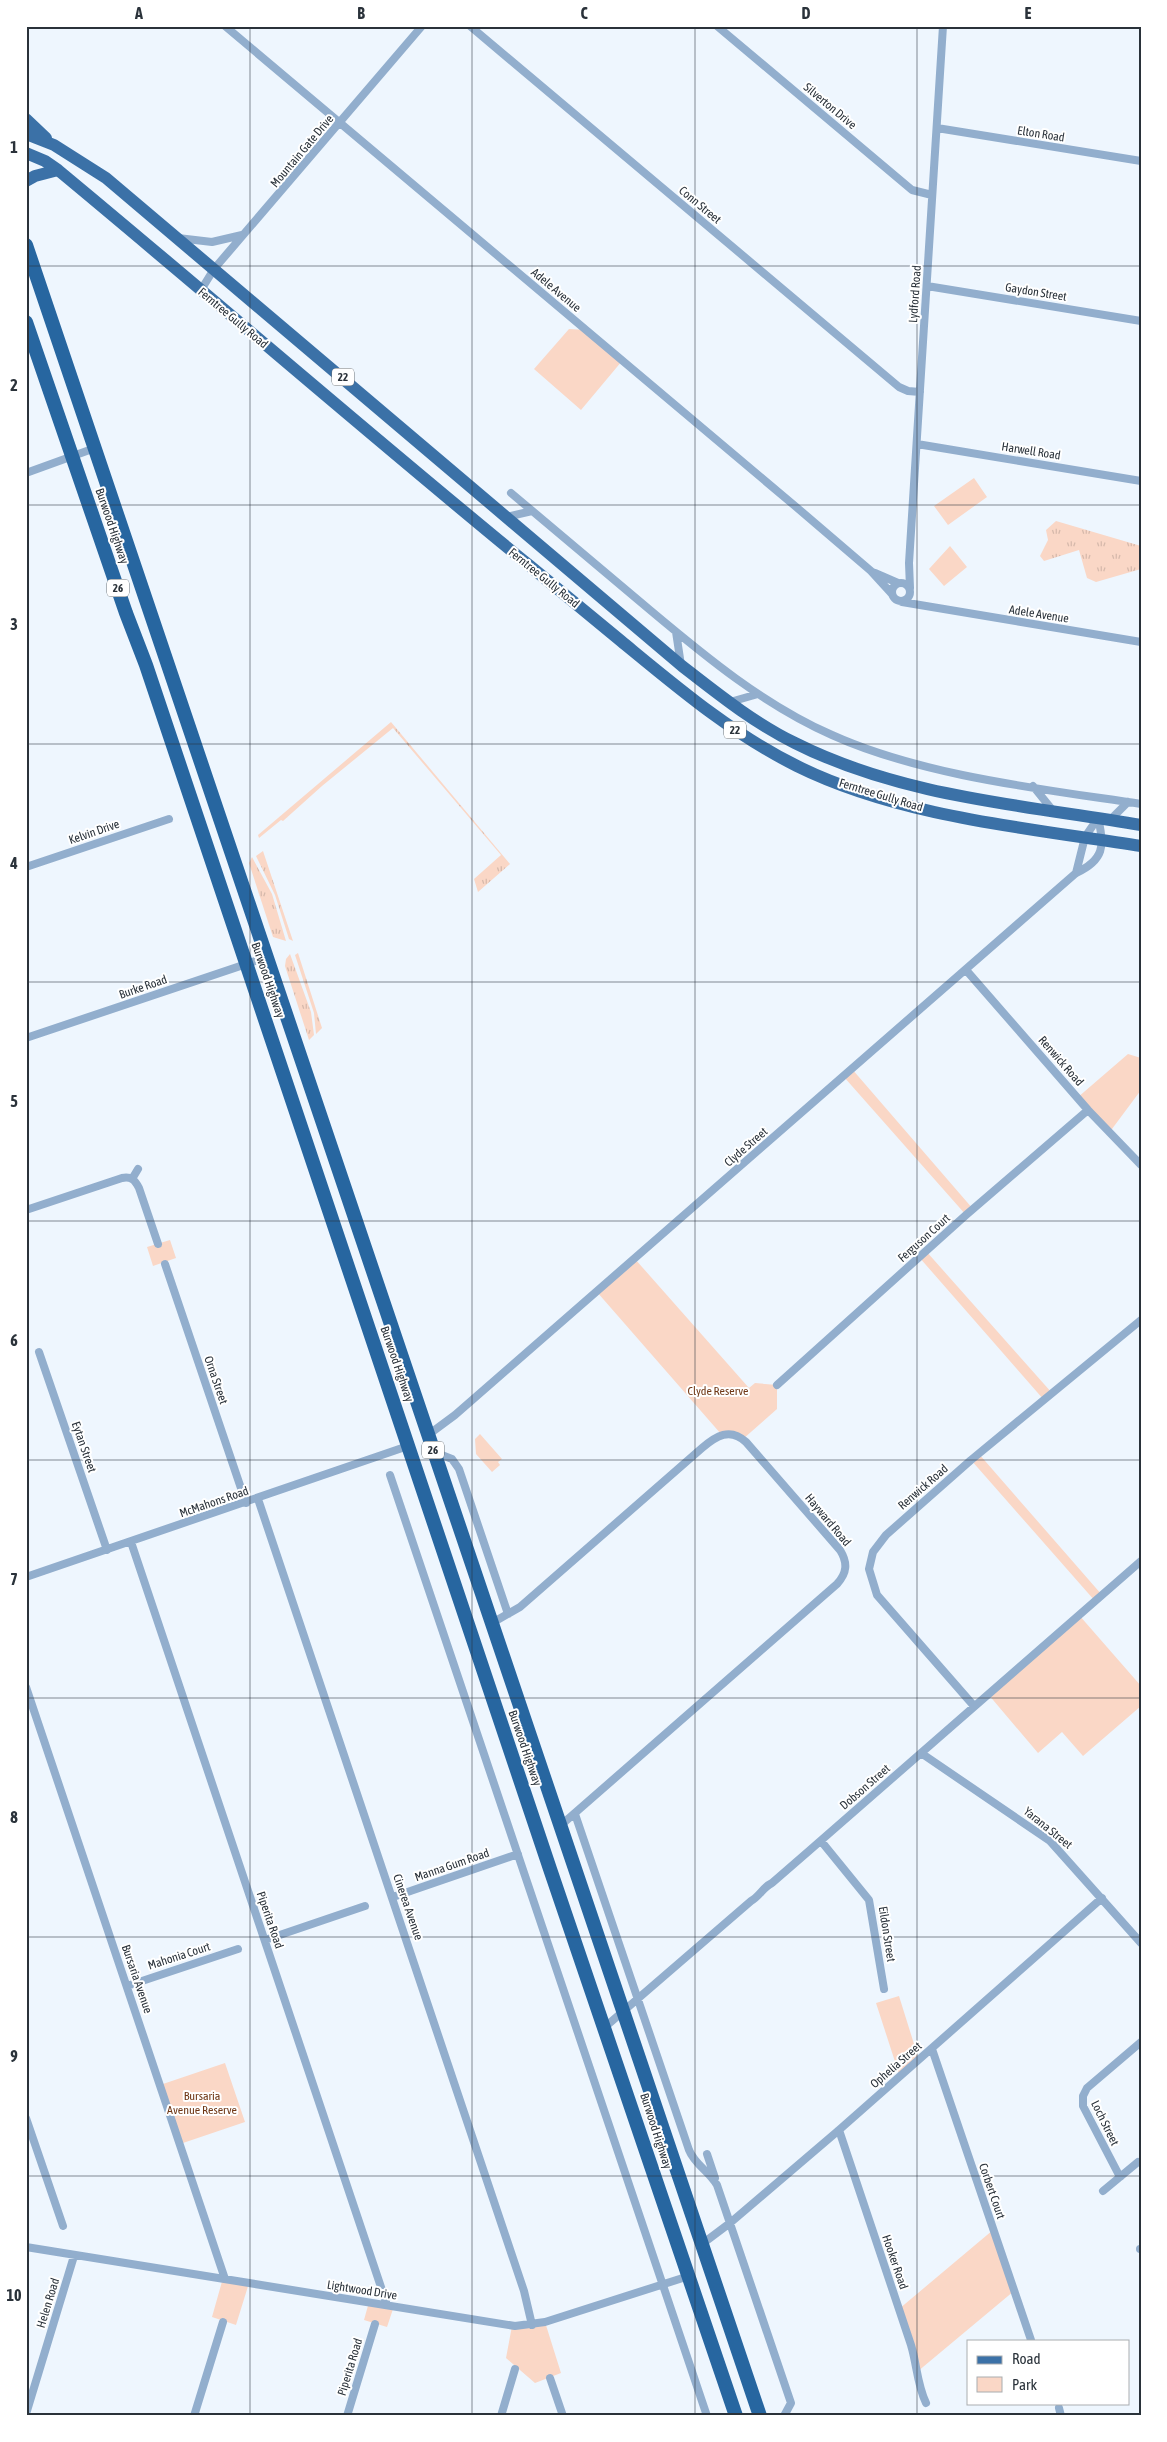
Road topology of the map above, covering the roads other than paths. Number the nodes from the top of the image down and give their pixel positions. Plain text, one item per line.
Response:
1 (225, 26) edge
2 (422, 26) edge
3 (470, 26) edge
4 (717, 26) edge
5 (943, 26) edge
6 (26, 120) edge
7 (340, 123) junction
8 (937, 128) junction
9 (26, 134) edge
10 (54, 145) junction
11 (26, 153) edge
12 (1141, 161) edge
13 (58, 170) junction
14 (26, 181) edge
15 (932, 195) junction
16 (243, 235) junction
17 (178, 238) junction
18 (26, 245) edge
19 (214, 269) junction
20 (927, 286) junction
21 (201, 290) junction
22 (1141, 321) edge
23 (26, 322) edge
24 (920, 392) junction
25 (917, 444) junction
26 (95, 448) junction
27 (73, 457) junction
28 (26, 473) edge
29 (1141, 481) edge
30 (511, 493) dead end
31 (532, 511) junction
32 (506, 517) junction
33 (560, 563) junction
34 (909, 563) junction
35 (871, 571) junction
36 (545, 579) junction
37 (899, 583) junction
38 (910, 592) junction
39 (892, 594) junction
40 (902, 602) junction
41 (933, 608) junction
42 (676, 632) junction
43 (1141, 642) edge
44 (682, 666) junction
45 (758, 694) junction
46 (730, 702) junction
47 (1034, 786) junction
48 (1128, 802) junction
49 (1141, 804) edge
50 (1054, 812) junction
51 (169, 819) dead end
52 (1104, 819) junction
53 (1141, 825) edge
54 (1085, 838) junction
55 (1104, 840) junction
56 (1141, 846) edge
57 (26, 867) edge
58 (1076, 874) junction
59 (267, 957) junction
60 (247, 964) junction
61 (966, 970) junction
62 (26, 1038) edge
63 (1088, 1110) junction
64 (1141, 1165) edge
65 (138, 1169) dead end
66 (132, 1179) junction
67 (26, 1210) edge
68 (158, 1244) dead end
69 (165, 1264) dead end
70 (1141, 1320) edge
71 (39, 1352) dead end
72 (777, 1386) dead end
73 (428, 1435) junction
74 (408, 1446) junction
75 (434, 1452) junction
76 (390, 1475) dead end
77 (258, 1498) junction
78 (246, 1503) junction
79 (131, 1542) junction
80 (107, 1550) junction
81 (1141, 1561) edge
82 (26, 1577) edge
83 (508, 1614) junction
84 (492, 1623) junction
85 (26, 1687) edge
86 (974, 1706) junction
87 (921, 1753) junction
88 (575, 1814) junction
89 (560, 1826) junction
90 (821, 1841) junction
91 (518, 1854) junction
92 (393, 1897) junction
93 (1102, 1898) junction
94 (365, 1906) dead end
95 (265, 1940) junction
96 (1141, 1943) edge
97 (238, 1949) dead end
98 (127, 1986) junction
99 (884, 1989) dead end
100 (638, 2000) junction
101 (623, 2012) junction
102 (605, 2027) junction
103 (1141, 2042) edge
104 (932, 2049) junction
105 (26, 2118) edge
106 (838, 2130) junction
107 (707, 2154) dead end
108 (1138, 2162) dead end
109 (1120, 2177) junction
110 (717, 2185) junction
111 (1104, 2191) dead end
112 (730, 2223) junction
113 (63, 2226) dead end
114 (702, 2244) junction
115 (26, 2247) edge
116 (74, 2256) junction
117 (689, 2276) junction
118 (225, 2279) junction
119 (662, 2283) junction
120 (387, 2305) junction
121 (222, 2322) dead end
122 (375, 2324) dead end
123 (532, 2325) junction
124 (1031, 2340) edge
125 (515, 2369) dead end
126 (550, 2378) dead end
127 (926, 2403) dead end
128 (1058, 2408) dead end
129 (26, 2414) edge
130 (194, 2416) edge
131 (347, 2416) edge
132 (501, 2416) edge
133 (563, 2416) edge
134 (707, 2416) edge
135 (736, 2416) edge
136 (760, 2416) edge
137 (784, 2416) edge
138 (1061, 2416) edge

1 - 7 street, Adele Avenue
2 - 7 street, Mountain Gate Drive
3 - 24 street, Conn Street
4 - 15 street, Silverton Drive
5 - 8 street, Lydford Road
6 - 10 main road
7 - 16 street, Mountain Gate Drive
7 - 35 street, Adele Avenue
8 - 12 street, Elton Road
8 - 15 street, Lydford Road
9 - 10 main road, Ferntree Gully Road / 22
10 - 17 main road, Ferntree Gully Road / 22
11 - 13 main road, Ferntree Gully Road / 22
13 - 14 main road
13 - 21 main road, Ferntree Gully Road / 22
15 - 20 street, Lydford Road
16 - 17 street
16 - 19 street, Mountain Gate Drive
17 - 19 main road, Ferntree Gully Road / 22
18 - 26 highway, Burwood Highway / 26
19 - 21 street, Mountain Gate Drive
19 - 32 main road, Ferntree Gully Road / 22
20 - 22 street, Gaydon Street
20 - 24 street, Lydford Road
21 - 36 main road, Ferntree Gully Road / 22
23 - 27 highway, Burwood Highway / 26
24 - 25 street, Lydford Road
25 - 29 street, Harwell Road
25 - 34 street, Lydford Road
26 - 27 street
26 - 59 highway, Burwood Highway / 26
27 - 28 street
27 - 60 highway, Burwood Highway / 26
30 - 31 street
31 - 32 street
31 - 42 street
32 - 33 main road, Ferntree Gully Road / 22
33 - 36 main road
33 - 44 main road, Ferntree Gully Road / 22
34 - 37 street, Lydford Road
34 - 38 street, Lydford Road
35 - 37 street, Adele Avenue
35 - 39 street, Adele Avenue
36 - 54 main road, Ferntree Gully Road / 22
37 - 38 street
37 - 39 street
38 - 40 street
38 - 41 street, Adele Avenue
39 - 40 street
40 - 41 street, Adele Avenue
41 - 43 street, Adele Avenue
42 - 44 street
42 - 45 street
44 - 46 main road, Ferntree Gully Road / 22
45 - 46 street
45 - 47 street
46 - 50 main road, Ferntree Gully Road / 22
47 - 48 street
47 - 50 street
48 - 49 street
48 - 52 street
50 - 52 main road, Ferntree Gully Road / 22
51 - 57 street, Kelvin Drive
52 - 53 main road, Ferntree Gully Road / 22
52 - 54 street
52 - 55 street
54 - 55 main road, Ferntree Gully Road / 22
54 - 58 street
55 - 56 main road, Ferntree Gully Road / 22
55 - 58 street, Clyde Street
58 - 61 street, Clyde Street
59 - 60 street, Burke Road
59 - 73 highway, Burwood Highway / 26
60 - 62 street, Burke Road
60 - 74 highway, Burwood Highway / 26
61 - 63 street, Renwick Road
61 - 73 street, Clyde Street
63 - 64 street, Renwick Road
63 - 72 street, Ferguson Court
65 - 66 street
66 - 67 street
66 - 68 street
69 - 78 street, Orna Street
70 - 86 street, Renwick Road
71 - 80 street, Eytan Street
73 - 74 highway
73 - 75 highway, Burwood Highway / 26
74 - 77 street, McMahons Road
74 - 102 highway, Burwood Highway / 26
75 - 83 street
75 - 84 highway, Burwood Highway / 26
76 - 91 street
77 - 78 street, McMahons Road
77 - 92 street, Cinerea Avenue
78 - 79 street, McMahons Road
79 - 80 street, McMahons Road
79 - 95 street, Piperita Road
80 - 82 street, McMahons Road
81 - 86 street, Dobson Street
83 - 84 street, Hayward Road
83 - 88 street, Hayward Road
84 - 89 highway, Burwood Highway / 26
85 - 98 street, Bursaria Avenue
86 - 87 street, Dobson Street
87 - 90 street, Dobson Street
87 - 93 street, Yarana Street
88 - 89 street, Hayward Road
88 - 100 street, Burwood Highway
89 - 101 highway, Burwood Highway / 26
90 - 99 street, Eildon Street
90 - 100 street, Dobson Street
91 - 92 street, Manna Gum Road
91 - 119 street
92 - 123 street, Cinerea Avenue
93 - 96 street, Yarana Street
93 - 104 street, Ophelia Street
94 - 95 street
95 - 120 street, Piperita Road
97 - 98 street, Mahonia Court
98 - 118 street, Bursaria Avenue
100 - 101 street, Dobson Street
100 - 110 street, Burwood Highway
101 - 102 street, Dobson Street
101 - 114 highway, Burwood Highway / 26
102 - 117 highway, Burwood Highway / 26
103 - 109 street, Loch Street
104 - 106 street, Ophelia Street
104 - 124 street, Corbert Court
105 - 113 street
106 - 112 street, Ophelia Street
106 - 127 street, Hooker Road
107 - 110 street, Burwood Highway
108 - 109 street
109 - 111 street
110 - 112 street, Burwood Highway
112 - 114 street, Ophelia Street
112 - 137 street, Burwood Highway
114 - 136 highway, Burwood Highway / 26
115 - 116 street, Lightwood Drive
116 - 118 street, Lightwood Drive
116 - 129 street, Helen Road
117 - 119 street, Lightwood Drive
117 - 135 highway, Burwood Highway / 26
118 - 120 street, Lightwood Drive
119 - 123 street, Lightwood Drive
119 - 134 street
120 - 123 street, Lightwood Drive
121 - 130 street
122 - 131 street, Piperita Road
125 - 132 street
126 - 133 street
128 - 138 street

